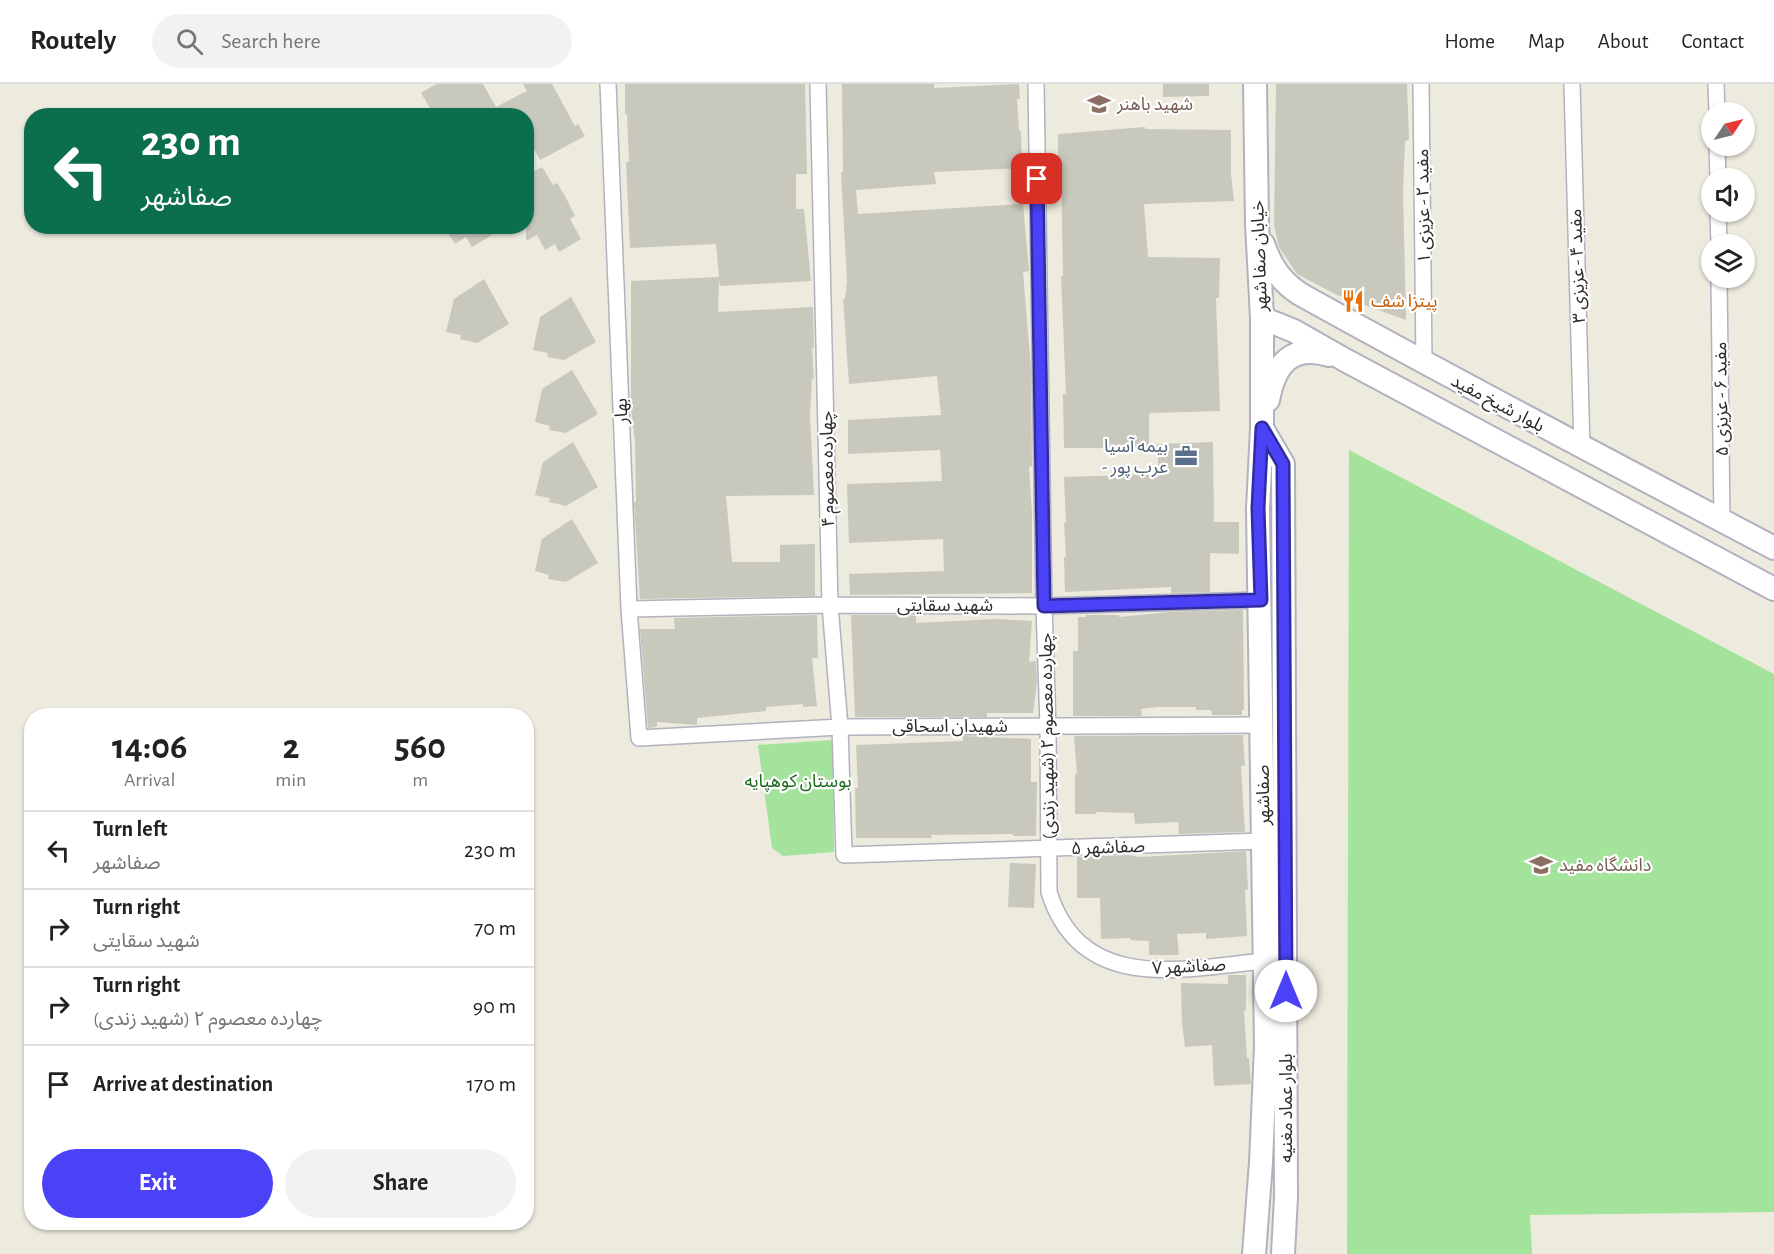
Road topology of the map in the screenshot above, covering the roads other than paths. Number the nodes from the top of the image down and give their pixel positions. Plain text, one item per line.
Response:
1 (608, 84) edge
2 (819, 84) edge
3 (1036, 84) edge
4 (1255, 84) edge
5 (1422, 84) edge
6 (1572, 84) edge
7 (1716, 84) edge
8 (1717, 102) edge
9 (1257, 224) junction
10 (1719, 288) edge
11 (1300, 294) junction
12 (1262, 318) junction
13 (1294, 331) junction
14 (1346, 360) junction
15 (1424, 363) junction
16 (1262, 428) junction
17 (1582, 448) junction
18 (1722, 521) junction
19 (1774, 548) edge
20 (1774, 589) edge
21 (1261, 600) junction
22 (830, 605) junction
23 (1044, 606) junction
24 (629, 609) junction
25 (1262, 725) junction
26 (1048, 726) junction
27 (840, 727) junction
28 (639, 738) joint
29 (1264, 841) junction
30 (1048, 849) junction
31 (844, 855) joint
32 (1264, 961) junction
33 (1261, 1162) joint
34 (1254, 1254) edge
35 (1283, 1254) edge

1 - 24 street, بهار
2 - 22 street, چهارده معصوم ۴
3 - 23 street, چهارده معصوم ۲ (شهید زندی)
4 - 9 main road, خیابان صفا شهر
5 - 15 street, مفید ۲ - عزیزی ۱
6 - 17 street, مفید ۴ - عزیزی ۳
7 - 8 street
9 - 11 main road, بلوار شیخ مفید
9 - 12 main road, خیابان صفا شهر
10 - 18 street, مفید ۶ - عزیزی ۵
11 - 13 main road
11 - 15 main road, بلوار شیخ مفید
12 - 13 main road, بلوار شیخ مفید
12 - 16 main road, خیابان صفا شهر
13 - 14 main road, بلوار شیخ مفید
14 - 16 main road
14 - 20 main road, بلوار شیخ مفید
15 - 17 main road, بلوار شیخ مفید
16 - 21 main road, صفاشهر
16 - 35 main road, بلوار عماد مغنیه
17 - 18 main road, بلوار شیخ مفید
18 - 19 main road, بلوار شیخ مفید
21 - 23 street, شهید سقایتی
21 - 25 main road, صفاشهر
22 - 23 street, شهید سقایتی
22 - 24 street, شهید سقایتی
22 - 27 street, چهارده معصوم ۴
23 - 26 street, چهارده معصوم ۲ (شهید زندی)
24 - 28 street, بهار
25 - 26 street, شهیدان اسحاقی
25 - 29 main road, صفاشهر
26 - 27 street, شهیدان اسحاقی
26 - 30 street, چهارده معصوم ۲ (شهید زندی)
27 - 28 street, شهیدان اسحاقی
27 - 31 street, چهارده معصوم ۴
29 - 30 street, صفاشهر ۵
29 - 32 main road, صفاشهر
30 - 31 street, صفاشهر ۵
30 - 32 street, صفاشهر ۷
32 - 33 main road, صفاشهر
33 - 34 main road, بلوار عماد مغنیه

